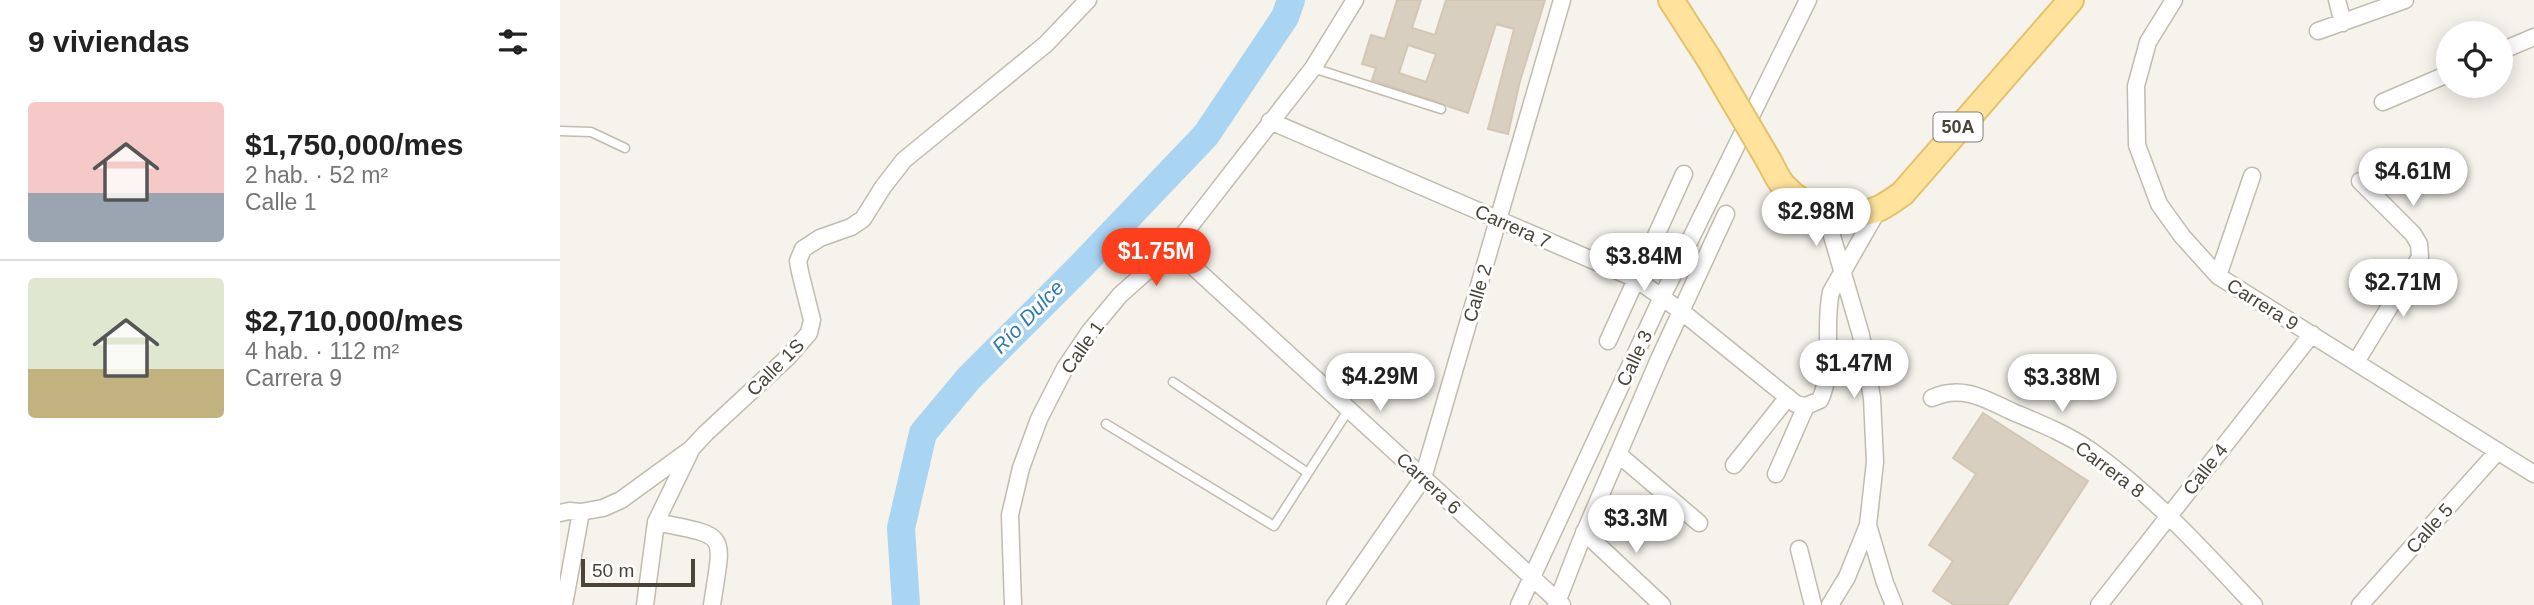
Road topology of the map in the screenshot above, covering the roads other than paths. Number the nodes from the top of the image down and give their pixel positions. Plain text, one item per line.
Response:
1 (1088, 0) edge
2 (1354, 0) edge
3 (1562, 0) edge
4 (1671, 0) edge
5 (1808, 0) edge
6 (2071, 0) edge
7 (2174, 0) edge
8 (2337, 0) edge
9 (2405, 0) edge
10 (2343, 23) junction
11 (2318, 32) dead end
12 (2534, 37) edge
13 (2513, 46) edge
14 (1313, 68) junction
15 (2436, 79) edge
16 (2383, 102) dead end
17 (1441, 109) dead end
18 (1270, 121) junction
19 (560, 131) edge
20 (625, 148) dead end
21 (1684, 174) dead end
22 (2252, 176) dead end
23 (2360, 181) dead end
24 (1879, 208) junction
25 (1825, 212) junction
26 (1726, 214) dead end
27 (1498, 219) junction
28 (1173, 248) junction
29 (1842, 275) junction
30 (2218, 276) junction
31 (1636, 279) junction
32 (1662, 297) junction
33 (1681, 311) junction
34 (2312, 334) junction
35 (1608, 341) dead end
36 (2356, 362) junction
37 (1174, 382) dead end
38 (1788, 397) junction
39 (1933, 398) dead end
40 (1806, 406) junction
41 (1349, 409) junction
42 (1106, 424) dead end
43 (691, 449) junction
44 (2498, 451) junction
45 (1618, 454) junction
46 (1734, 465) dead end
47 (1308, 473) junction
48 (1776, 474) dead end
49 (2534, 474) edge
50 (1423, 478) junction
51 (581, 512) junction
52 (560, 513) edge
53 (2169, 514) junction
54 (656, 522) junction
55 (1699, 523) dead end
56 (1868, 525) junction
57 (1584, 533) junction
58 (1799, 549) dead end
59 (1532, 577) junction
60 (563, 584) edge
61 (2368, 602) edge
62 (1558, 603) edge
63 (564, 605) edge
64 (645, 605) edge
65 (712, 605) edge
66 (1013, 605) edge
67 (1335, 605) edge
68 (1519, 605) edge
69 (1662, 605) edge
70 (1813, 605) edge
71 (1830, 605) edge
72 (1894, 605) edge
73 (2099, 605) edge
74 (2254, 605) edge

1 - 43 street, Calle 1S
2 - 14 street, Calle 1
3 - 27 street, Calle 2
4 - 25 main road, 50A, bridge
5 - 32 street, Calle 3
6 - 24 main road, 50A
7 - 30 street, Carrera 9
8 - 10 street
9 - 10 street
10 - 11 street
12 - 13 street
14 - 17 lane
14 - 18 street, Calle 1
15 - 16 street
18 - 27 street, Carrera 7
18 - 28 street, Calle 1
19 - 20 lane
21 - 31 street
22 - 30 street
23 - 36 street
24 - 25 main road, 50A
24 - 29 street
25 - 29 street
26 - 33 street, Calle 3
27 - 31 street, Carrera 7
27 - 50 street, Calle 2
28 - 41 street, Carrera 6
28 - 66 street, Calle 1
29 - 40 street
29 - 56 street
30 - 34 street, Carrera 9
31 - 32 street, Carrera 7
31 - 35 street
32 - 33 street, Carrera 7
32 - 59 street, Calle 3
33 - 38 street, Carrera 7
33 - 45 street, Calle 3
34 - 36 street, Carrera 9
34 - 53 street, Calle 4
36 - 44 street, Carrera 9
37 - 47 lane
38 - 40 street, Carrera 7
38 - 46 street
39 - 53 street, Carrera 8
40 - 48 street
41 - 47 lane
41 - 50 street, Carrera 6
42 - 47 lane
43 - 51 street, Calle 1S
43 - 54 street
44 - 49 street, Carrera 9
44 - 61 street, Calle 5
45 - 55 street
45 - 57 street, Calle 3
50 - 59 street, Carrera 6
50 - 67 street, Calle 2
51 - 52 street, Calle 1S
51 - 60 street
53 - 73 street, Calle 4
53 - 74 street, Carrera 8
54 - 64 street
54 - 65 street
56 - 71 street
56 - 72 street
57 - 62 street, Calle 3
57 - 69 street
58 - 70 street
59 - 62 street, Carrera 6
59 - 68 street, Calle 3
60 - 63 street

